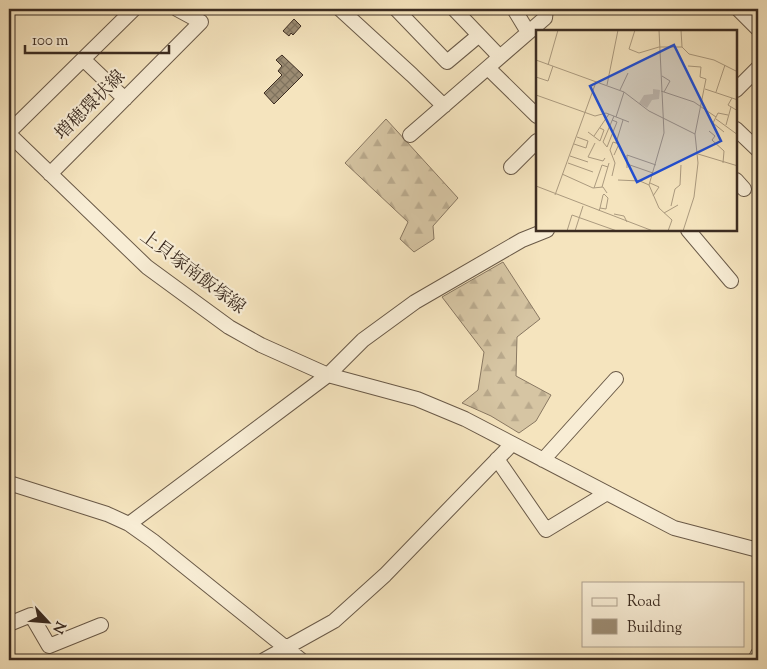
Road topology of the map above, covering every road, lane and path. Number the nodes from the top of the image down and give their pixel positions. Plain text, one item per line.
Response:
1 (134, 9) edge
2 (177, 9) edge
3 (340, 9) edge
4 (396, 9) edge
5 (454, 9) edge
6 (514, 9) edge
7 (546, 9) edge
8 (738, 9) edge
9 (758, 29) edge
10 (528, 32) junction
11 (478, 36) junction
12 (500, 57) junction
13 (83, 59) junction
14 (488, 68) junction
15 (758, 68) edge
16 (737, 89) edge
17 (125, 99) junction
18 (444, 106) junction
19 (536, 115) edge
20 (737, 130) edge
21 (9, 133) edge
22 (410, 135) dead end
23 (536, 142) edge
24 (758, 150) edge
25 (511, 167) dead end
26 (50, 174) junction
27 (544, 231) edge
28 (689, 231) edge
29 (731, 281) dead end
30 (328, 375) junction
31 (616, 379) dead end
32 (512, 444) junction
33 (497, 459) junction
34 (543, 460) junction
35 (9, 483) edge
36 (607, 493) junction
37 (129, 524) junction
38 (758, 550) edge
39 (9, 624) edge
40 (101, 625) dead end
41 (286, 648) junction
42 (758, 654) edge
43 (264, 660) edge
44 (301, 660) edge
45 (755, 660) edge

1 - 13 street
2 - 17 street, 増穂環状線
3 - 18 street
4 - 11 street
5 - 11 street
6 - 10 street
7 - 10 street
8 - 9 street
10 - 12 street
11 - 12 street
12 - 14 street
13 - 17 street
13 - 21 street
14 - 18 street
14 - 19 street
15 - 16 street
17 - 26 street, 増穂環状線
18 - 22 street
20 - 24 street
21 - 26 street, 上貝塚南飯塚線
23 - 25 street
26 - 30 street, 上貝塚南飯塚線
27 - 30 street
28 - 29 street
30 - 32 street, 上貝塚南飯塚線
30 - 37 street
31 - 34 street
32 - 33 street
32 - 34 street, 上貝塚南飯塚線
33 - 36 street
33 - 41 street
34 - 36 street, 上貝塚南飯塚線
35 - 37 street
36 - 38 street, 上貝塚南飯塚線
37 - 41 street
39 - 40 street
41 - 43 street
41 - 44 street
42 - 45 street

